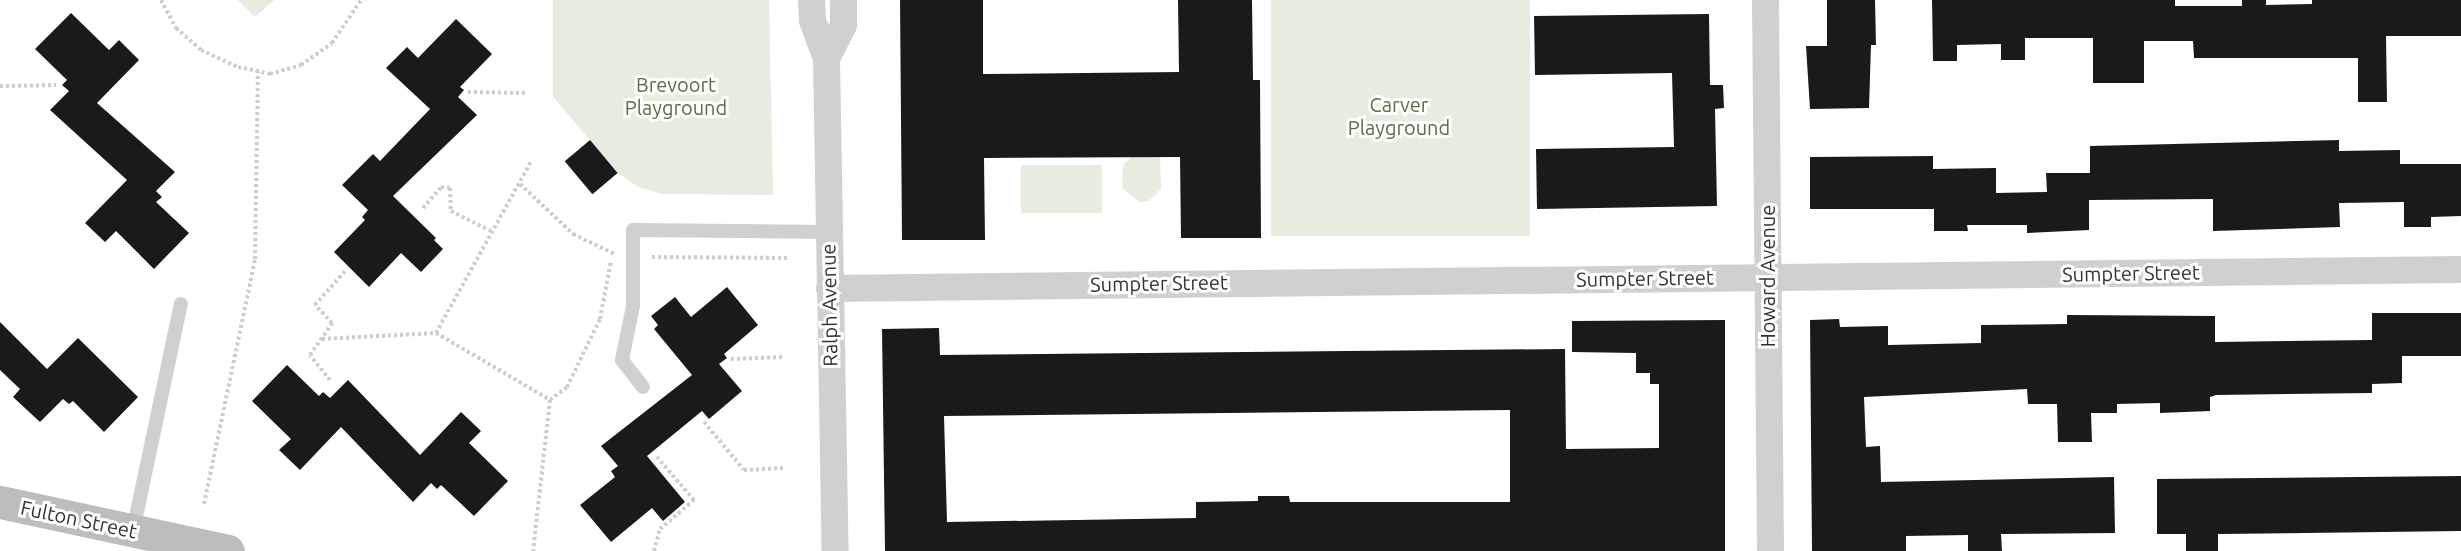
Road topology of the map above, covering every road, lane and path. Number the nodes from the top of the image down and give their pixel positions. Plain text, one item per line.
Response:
1 (161, 0) edge
2 (361, 0) edge
3 (812, 0) edge
4 (843, 0) edge
5 (1766, 0) edge
6 (826, 58) junction
7 (258, 72) junction
8 (56, 85) dead end
9 (0, 86) edge
10 (468, 92) dead end
11 (528, 93) dead end
12 (532, 160) dead end
13 (423, 208) dead end
14 (493, 232) junction
15 (828, 232) junction
16 (612, 254) dead end
17 (2461, 269) edge
18 (345, 272) dead end
19 (1767, 277) junction
20 (829, 288) junction
21 (181, 304) dead end
22 (436, 333) junction
23 (322, 339) junction
24 (783, 357) dead end
25 (731, 359) dead end
26 (330, 380) dead end
27 (643, 387) dead end
28 (550, 400) junction
29 (704, 422) dead end
30 (657, 457) dead end
31 (784, 468) dead end
32 (0, 502) edge
33 (204, 504) dead end
34 (133, 531) junction
35 (228, 551) edge
36 (534, 551) edge
37 (654, 551) edge
38 (835, 551) edge
39 (1770, 551) edge

1 - 7 path
2 - 7 path
3 - 6 street, Ralph Avenue
4 - 6 street, Ralph Avenue
5 - 19 street, Howard Avenue
6 - 15 street, Ralph Avenue
7 - 33 path
8 - 9 path
10 - 11 path
12 - 14 path
13 - 14 path
14 - 22 path
15 - 20 street, Ralph Avenue
15 - 27 lane
16 - 28 path
17 - 19 street, Sumpter Street
18 - 23 path
19 - 20 street, Sumpter Street
19 - 39 street, Howard Avenue
20 - 38 street, Ralph Avenue
21 - 34 lane
22 - 23 path
22 - 28 path
23 - 26 path
24 - 25 path
28 - 36 path
29 - 31 path
30 - 37 path
32 - 34 main road, Fulton Street
34 - 35 main road, Fulton Street

